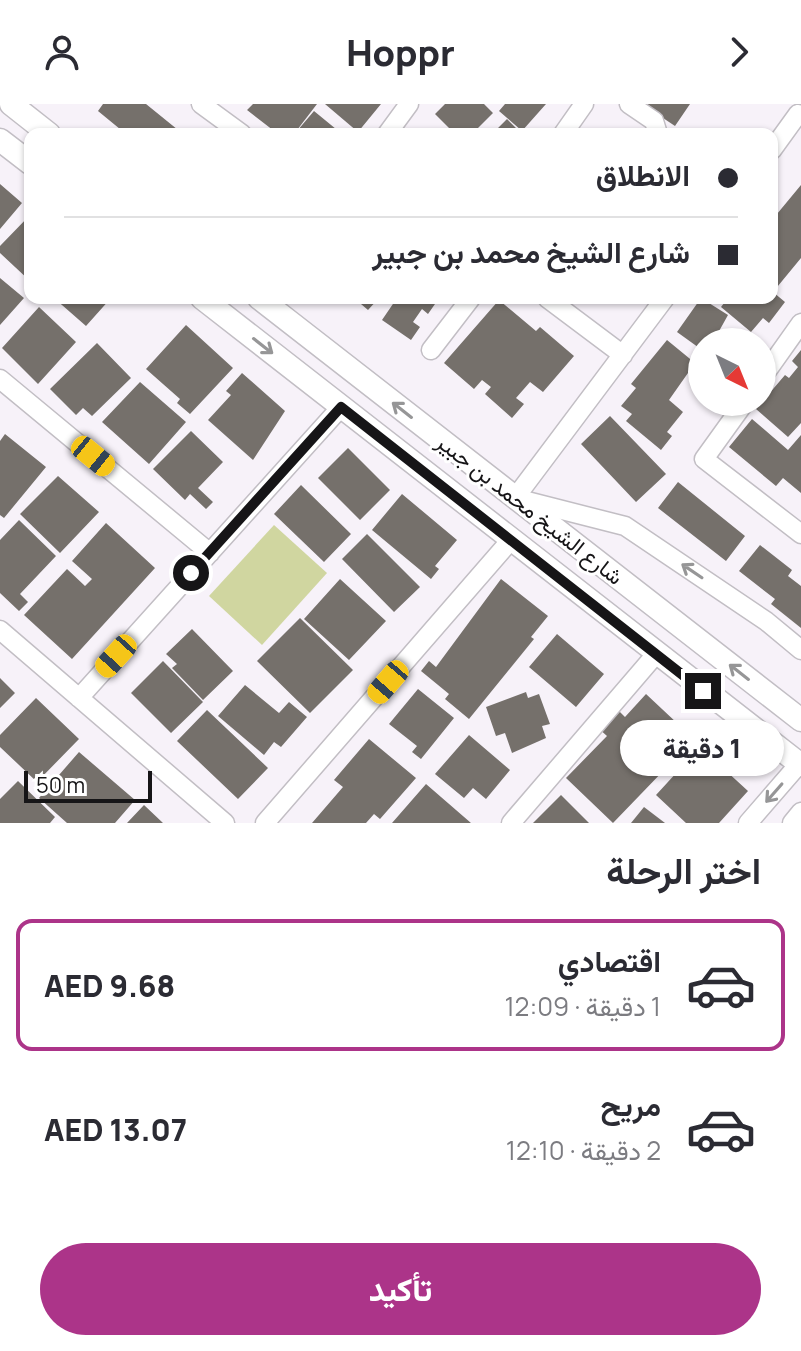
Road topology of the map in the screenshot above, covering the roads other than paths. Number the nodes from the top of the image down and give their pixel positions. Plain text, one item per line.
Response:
1 (11, 104) edge
2 (201, 104) edge
3 (409, 104) edge
4 (584, 104) edge
5 (629, 104) edge
6 (795, 111) edge
7 (234, 128) edge
8 (391, 128) edge
9 (568, 128) edge
10 (656, 128) edge
11 (24, 132) edge
12 (778, 140) edge
13 (210, 304) edge
14 (267, 304) edge
15 (466, 304) edge
16 (555, 304) edge
17 (661, 304) edge
18 (801, 323) edge
19 (431, 350) dead end
20 (623, 355) junction
21 (776, 358) edge
22 (0, 379) edge
23 (341, 407) junction
24 (735, 416) edge
25 (515, 498) junction
26 (801, 534) edge
27 (510, 541) junction
28 (210, 553) junction
29 (0, 630) edge
30 (801, 650) edge
31 (656, 654) junction
32 (79, 698) junction
33 (801, 720) edge
34 (800, 764) edge
35 (801, 812) edge
36 (225, 823) edge
37 (265, 823) edge
38 (511, 823) edge
39 (748, 823) edge
40 (792, 823) edge

1 - 11 main road
2 - 7 street
3 - 8 street
4 - 9 street
5 - 10 street
6 - 12 street
13 -> 23 main road, شارع الشيخ محمد بن جبير
25 -> 14 main road, شارع الشيخ محمد بن جبير
15 - 19 street
16 - 20 street
17 - 20 street
18 - 21 street
20 - 25 street
22 - 28 street
23 - 27 main road, شارع الشيخ محمد بن جبير
23 - 28 street
24 - 26 street
30 -> 25 street
33 -> 25 main road, شارع الشيخ محمد بن جبير
27 - 31 main road, شارع الشيخ محمد بن جبير
27 - 37 street
28 - 32 street
29 - 32 street
31 - 34 main road, شارع الشيخ محمد بن جبير
31 - 38 street
32 - 36 street
34 -> 39 street
35 - 40 street

